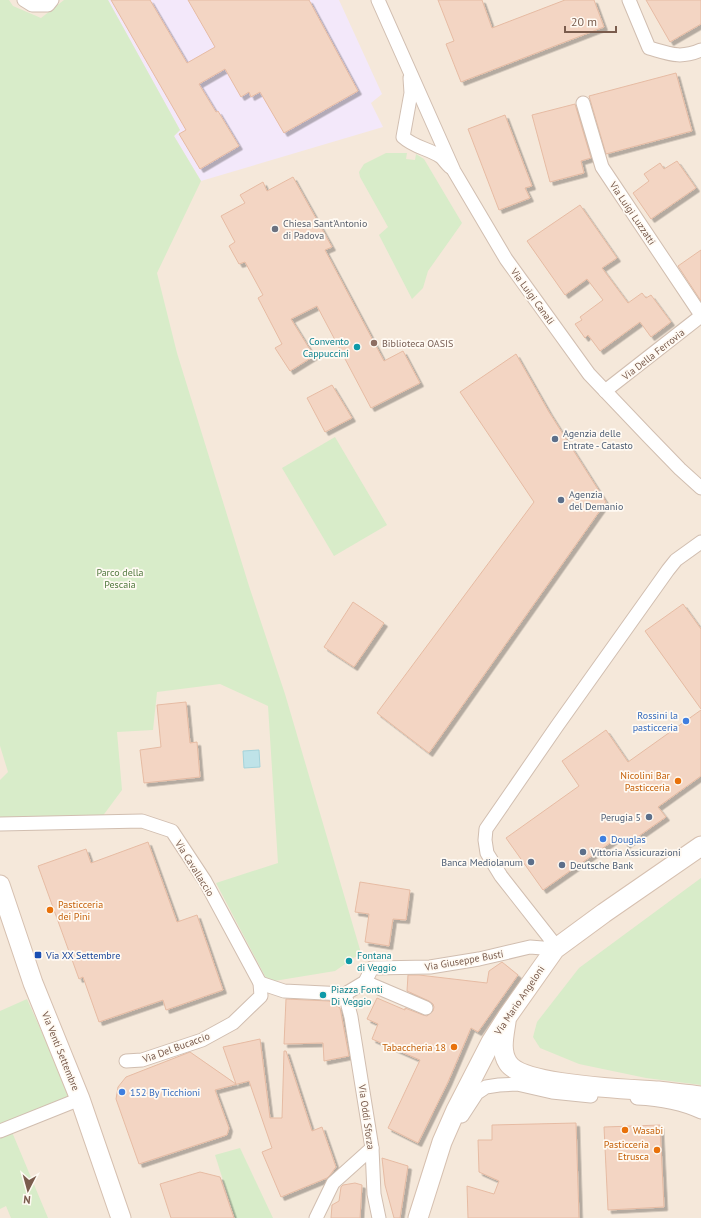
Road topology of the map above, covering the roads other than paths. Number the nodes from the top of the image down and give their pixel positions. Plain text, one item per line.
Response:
1 (24, 0) edge
2 (52, 0) edge
3 (378, 0) edge
4 (629, 0) edge
5 (701, 50) edge
6 (410, 72) junction
7 (583, 103) dead end
8 (454, 171) junction
9 (701, 316) edge
10 (605, 391) junction
11 (701, 488) edge
12 (701, 542) edge
13 (0, 824) edge
14 (701, 846) edge
15 (0, 885) edge
16 (554, 949) junction
17 (365, 982) junction
18 (260, 983) junction
19 (345, 994) junction
20 (261, 996) joint
21 (426, 1008) dead end
22 (507, 1017) junction
23 (126, 1061) dead end
24 (701, 1096) edge
25 (80, 1099) junction
26 (701, 1112) edge
27 (0, 1131) edge
28 (442, 1142) junction
29 (372, 1148) junction
30 (121, 1218) edge
31 (316, 1218) edge
32 (380, 1218) edge
33 (418, 1218) edge

1 - 2 street
3 - 6 street, Via Luigi Canali
4 - 5 street
6 - 8 street, Via Luigi Canali
6 - 8 street
7 - 9 street, Via Luigi Luzzatti
8 - 10 street, Via Luigi Canali
9 - 10 street, Via Della Ferrovia
10 - 11 street, Via Luigi Canali
12 - 16 street
13 - 18 street, Via Cavallaccio
14 - 16 main road, Via Mario Angeloni
15 - 25 main road, Via Venti Settembre
16 - 17 street, Via Giuseppe Busti
16 - 22 main road, Via Mario Angeloni
17 - 19 street
17 - 21 street
18 - 19 street
18 - 20 street, Via Cavallaccio
19 - 29 street, Via Oddi Sforza
20 - 23 street, Via Del Bucaccio
22 - 24 main road
22 - 28 main road, Via Mario Angeloni
25 - 27 street
25 - 30 main road, Via Venti Settembre
26 - 28 street
28 - 33 main road, Via Mario Angeloni
29 - 31 street
29 - 32 street, Via Oddi Sforza

